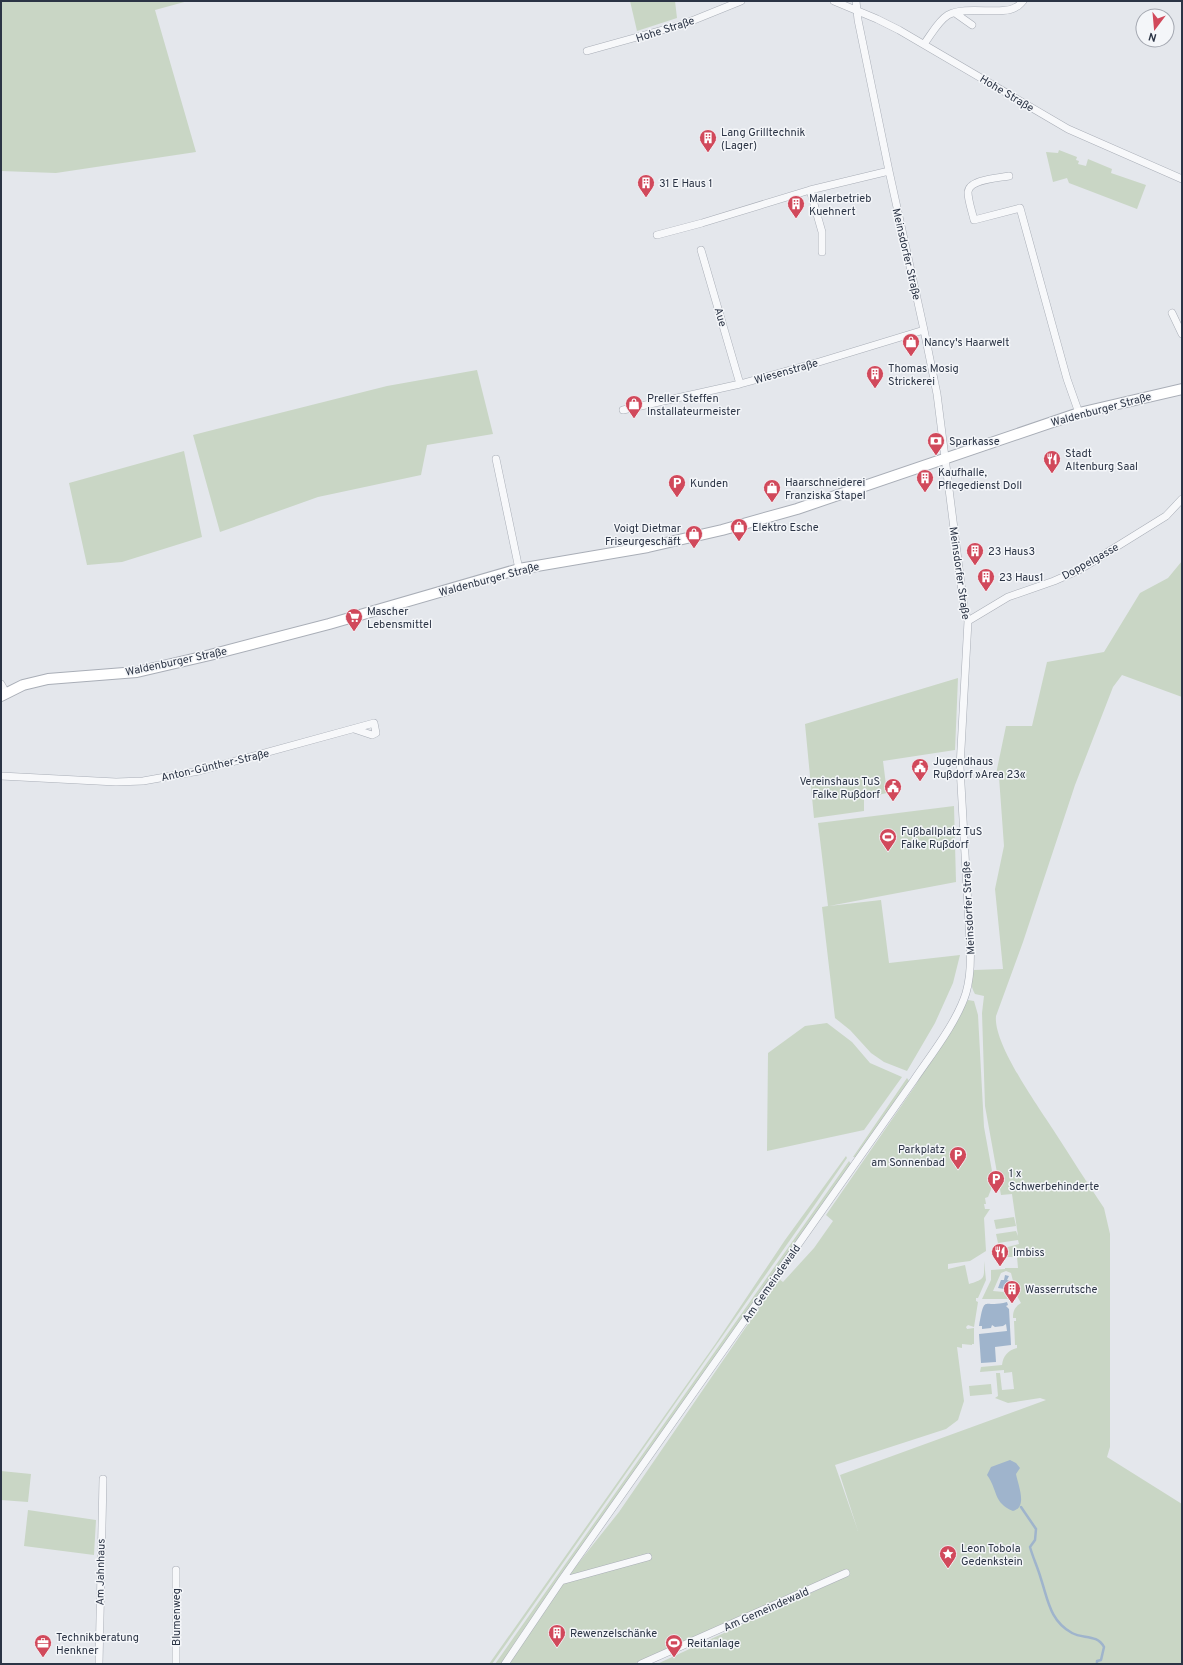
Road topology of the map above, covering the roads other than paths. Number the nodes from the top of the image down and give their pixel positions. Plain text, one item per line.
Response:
1 (741, 1) edge
2 (834, 1) edge
3 (856, 1) edge
4 (1023, 1) edge
5 (858, 11) junction
6 (955, 13) junction
7 (972, 25) dead end
8 (924, 44) junction
9 (587, 51) dead end
10 (888, 171) junction
11 (1009, 176) dead end
12 (1182, 179) edge
13 (810, 190) junction
14 (657, 235) dead end
15 (701, 250) dead end
16 (822, 252) dead end
17 (1172, 313) dead end
18 (924, 330) junction
19 (1182, 334) edge
20 (740, 384) junction
21 (1182, 389) edge
22 (623, 410) dead end
23 (1079, 413) junction
24 (496, 459) dead end
25 (945, 459) junction
26 (1182, 499) edge
27 (519, 569) junction
28 (968, 621) junction
29 (3, 691) edge
30 (354, 729) dead end
31 (1, 776) edge
32 (969, 980) joint
33 (103, 1479) dead end
34 (648, 1557) dead end
35 (176, 1570) dead end
36 (846, 1573) dead end
37 (561, 1580) junction
38 (99, 1664) edge
39 (176, 1664) edge
40 (505, 1664) edge
41 (641, 1664) edge

1 - 9 street, Hohe Straße
2 - 5 street, Hohe Straße
3 - 5 street, Meinsdorfer Straße
4 - 6 street
5 - 8 street, Hohe Straße
5 - 10 street, Meinsdorfer Straße
6 - 7 street
6 - 8 street
8 - 12 street, Hohe Straße
10 - 13 street
10 - 18 street, Meinsdorfer Straße
11 - 23 street
13 - 14 street
13 - 16 street
15 - 20 street, Aue
17 - 19 street
18 - 20 street, Wiesenstraße
18 - 25 street, Meinsdorfer Straße
20 - 22 street, Wiesenstraße
21 - 23 main road, Waldenburger Straße
23 - 25 main road, Waldenburger Straße
24 - 27 street
25 - 27 main road, Waldenburger Straße
25 - 28 street, Meinsdorfer Straße
26 - 28 street, Doppelgasse
27 - 29 main road, Waldenburger Straße
28 - 32 street, Meinsdorfer Straße
30 - 31 street, Anton-Günther-Straße
32 - 37 street, Am Gemeindewald
33 - 38 street, Am Jahnhaus
34 - 37 street
35 - 39 street, Blumenweg
36 - 41 street, Am Gemeindewald
37 - 40 street, Am Gemeindewald

